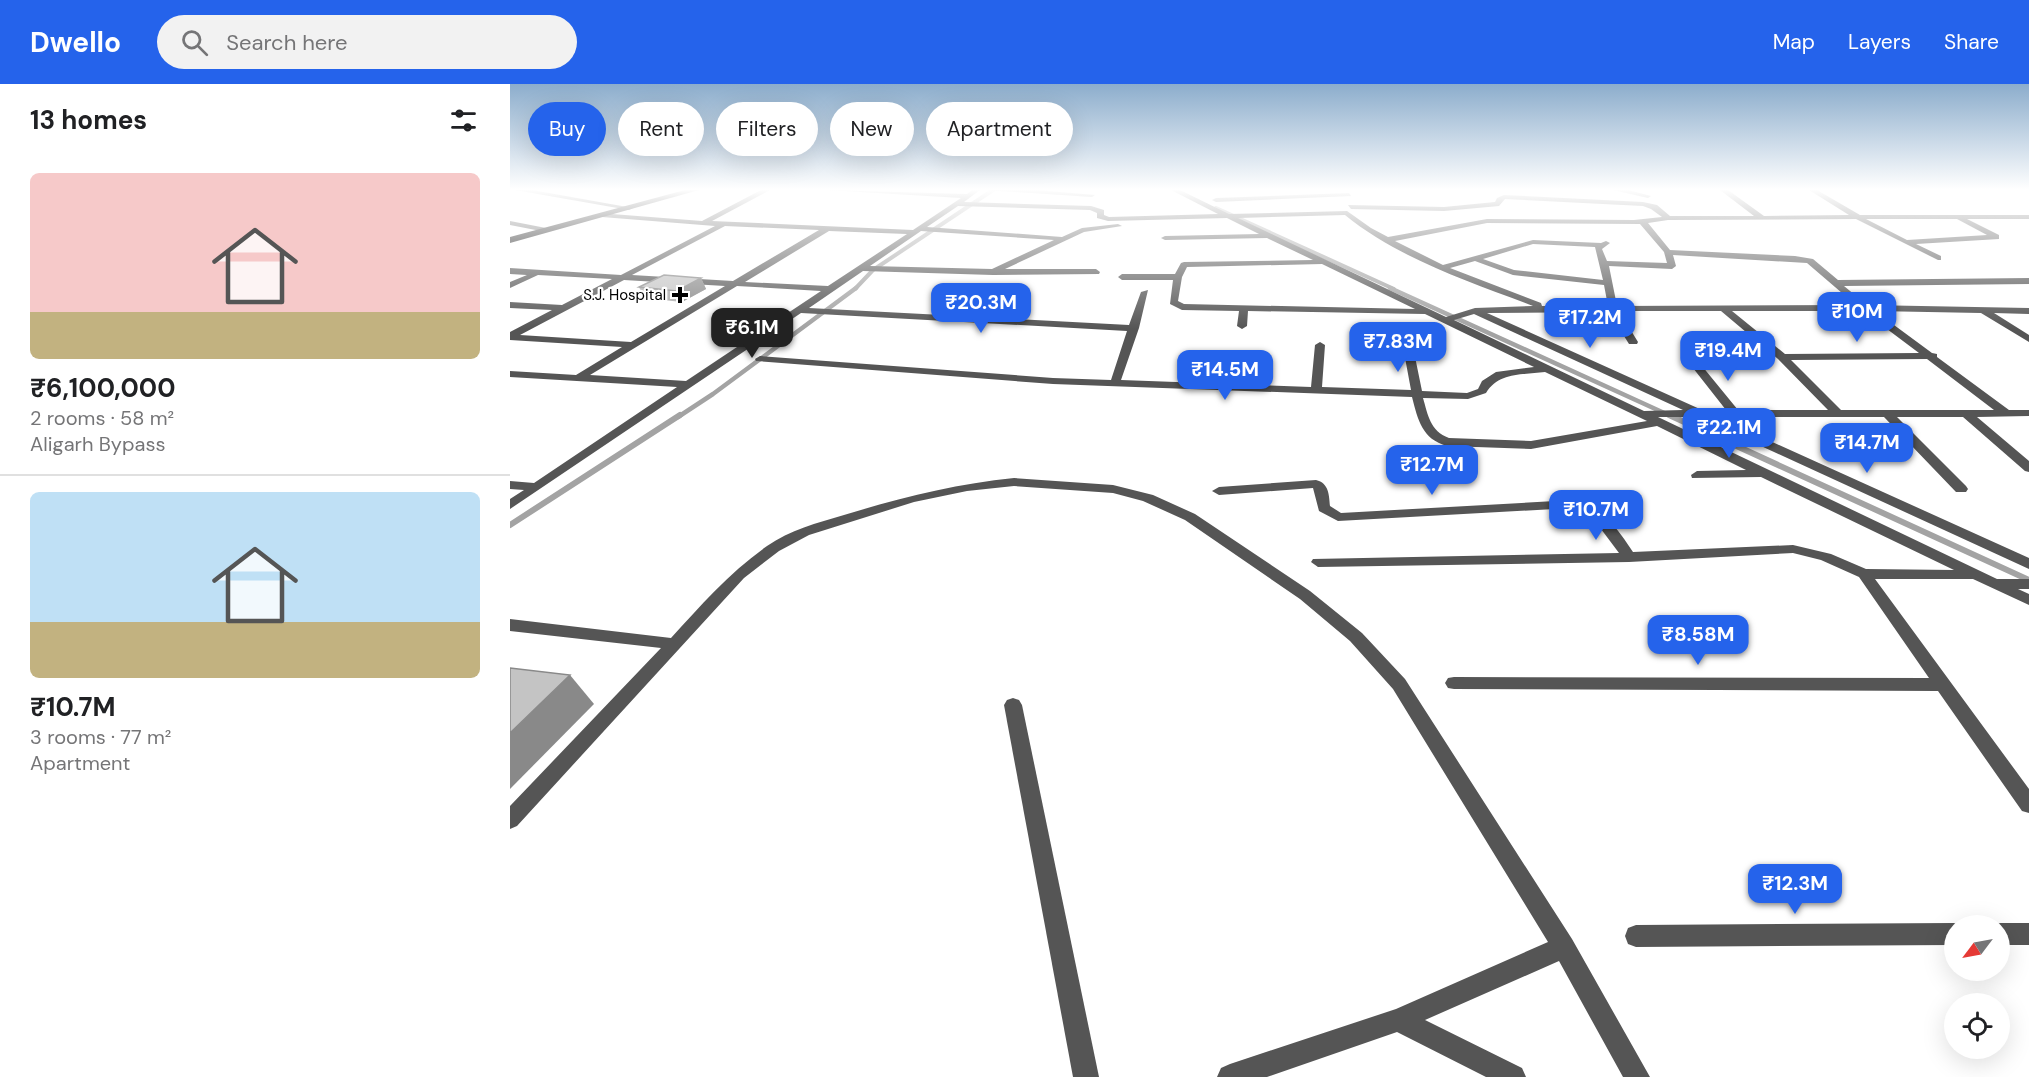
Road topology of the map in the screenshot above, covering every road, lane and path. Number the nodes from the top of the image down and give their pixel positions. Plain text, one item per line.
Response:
1 (700, 236) edge
2 (814, 236) edge
3 (914, 236) edge
4 (1033, 236) edge
5 (1067, 236) edge
6 (1250, 236) edge
7 (1268, 236) edge
8 (1379, 236) edge
9 (1405, 236) edge
10 (1541, 236) edge
11 (1602, 236) edge
12 (1655, 236) edge
13 (1895, 236) edge
14 (1995, 236) edge
15 (1062, 238) junction
16 (1165, 238) dead end
17 (1385, 240) junction
18 (1544, 242) junction
19 (1906, 242) junction
20 (1602, 245) junction
21 (1668, 252) junction
22 (1473, 258) junction
23 (1938, 258) dead end
24 (1323, 262) junction
25 (1604, 263) junction
26 (871, 268) junction
27 (1442, 268) junction
28 (510, 271) edge
29 (993, 272) junction
30 (1096, 272) dead end
31 (538, 273) junction
32 (1122, 277) dead end
33 (1178, 277) junction
34 (621, 278) junction
35 (2029, 281) edge
36 (1609, 283) junction
37 (1835, 283) junction
38 (734, 284) junction
39 (510, 285) edge
40 (828, 290) junction
41 (1145, 292) dead end
42 (510, 305) edge
43 (563, 308) junction
44 (1244, 308) junction
45 (1865, 308) junction
46 (1550, 310) junction
47 (1613, 310) junction
48 (1725, 310) junction
49 (803, 311) junction
50 (1984, 311) junction
51 (2029, 311) edge
52 (1470, 312) junction
53 (1428, 313) junction
54 (1448, 319) junction
55 (1242, 326) dead end
56 (1134, 328) junction
57 (510, 336) edge
58 (2029, 339) edge
59 (1633, 342) dead end
60 (633, 345) junction
61 (1320, 345) dead end
62 (1408, 347) dead end
63 (1782, 357) junction
64 (1933, 357) junction
65 (760, 359) dead end
66 (1698, 368) dead end
67 (1546, 369) junction
68 (510, 374) edge
69 (578, 378) junction
70 (1115, 383) junction
71 (690, 385) junction
72 (1316, 390) junction
73 (1417, 394) junction
74 (1688, 412) junction
75 (1837, 413) junction
76 (1887, 413) junction
77 (1966, 413) junction
78 (2006, 413) junction
79 (2029, 413) edge
80 (1735, 414) junction
81 (1660, 418) junction
82 (2029, 468) edge
83 (1763, 473) junction
84 (1697, 475) dead end
85 (510, 485) edge
86 (536, 487) junction
87 (1961, 489) dead end
88 (1219, 491) dead end
89 (510, 505) edge
90 (1629, 557) junction
91 (1318, 562) dead end
92 (2029, 564) edge
93 (1864, 574) junction
94 (1977, 575) junction
95 (1994, 583) junction
96 (2029, 584) edge
97 (2029, 600) edge
98 (510, 625) edge
99 (675, 644) junction
100 (1454, 682) dead end
101 (1942, 685) junction
102 (1013, 705) dead end
103 (2029, 805) edge
104 (510, 820) edge
105 (1944, 934) edge
106 (2010, 934) edge
107 (2029, 934) edge
108 (1636, 936) dead end
109 (1564, 947) junction
110 (1398, 1020) junction
111 (1086, 1077) edge
112 (1230, 1077) edge
113 (1513, 1077) edge
114 (1637, 1077) edge

1 - 34 street
2 - 38 street
3 - 26 street
4 - 15 street
5 - 15 street
6 - 16 street
7 - 24 street
8 - 17 street
9 - 17 street
10 - 18 street
11 - 20 street
12 - 21 street
13 - 19 street
14 - 19 street
15 - 29 street
17 - 27 street
18 - 20 street
18 - 22 street
19 - 23 street
20 - 25 street
21 - 25 street
21 - 37 street
22 - 27 street
22 - 36 street
24 - 33 street
24 - 53 street
25 - 36 street
26 - 29 street
26 - 40 street
27 - 46 street
28 - 31 street
29 - 30 street
31 - 34 street
31 - 39 street
32 - 33 street
33 - 44 street
34 - 38 street
34 - 43 street
35 - 37 street
36 - 47 street
37 - 45 street
38 - 40 street
38 - 60 street
40 - 49 street
41 - 56 street
42 - 43 street
43 - 57 street
44 - 53 street
44 - 55 street
45 - 48 street
45 - 50 street
45 - 64 street
46 - 47 street
46 - 52 street
47 - 48 street
47 - 59 street
48 - 63 street
49 - 56 street
49 - 71 street
50 - 51 street
50 - 58 street
52 - 54 street
52 - 74 street
53 - 54 street
54 - 67 street
56 - 70 street
57 - 60 street
60 - 69 street
61 - 72 street
62 - 73 street
63 - 64 street
63 - 75 street
64 - 78 street
65 - 70 street
66 - 80 street
67 - 73 street
67 - 81 street
68 - 69 street
69 - 71 street
70 - 72 street
71 - 86 street
72 - 73 street
73 - 81 street
74 - 80 street
74 - 81 street
74 - 92 street
75 - 76 street
75 - 80 street
76 - 77 street
76 - 87 street
77 - 78 street
77 - 82 street
78 - 79 street
81 - 83 street
83 - 84 street
83 - 94 street
85 - 86 street
86 - 89 street
88 - 90 street
90 - 91 street
90 - 93 street
93 - 94 street
93 - 101 street
94 - 95 street
95 - 96 street
95 - 97 street
98 - 99 street
99 - 104 street
99 - 109 street
100 - 101 street
101 - 103 street
102 - 111 street
105 - 108 street
106 - 107 street
109 - 110 street
109 - 114 street
110 - 112 street
110 - 113 street

